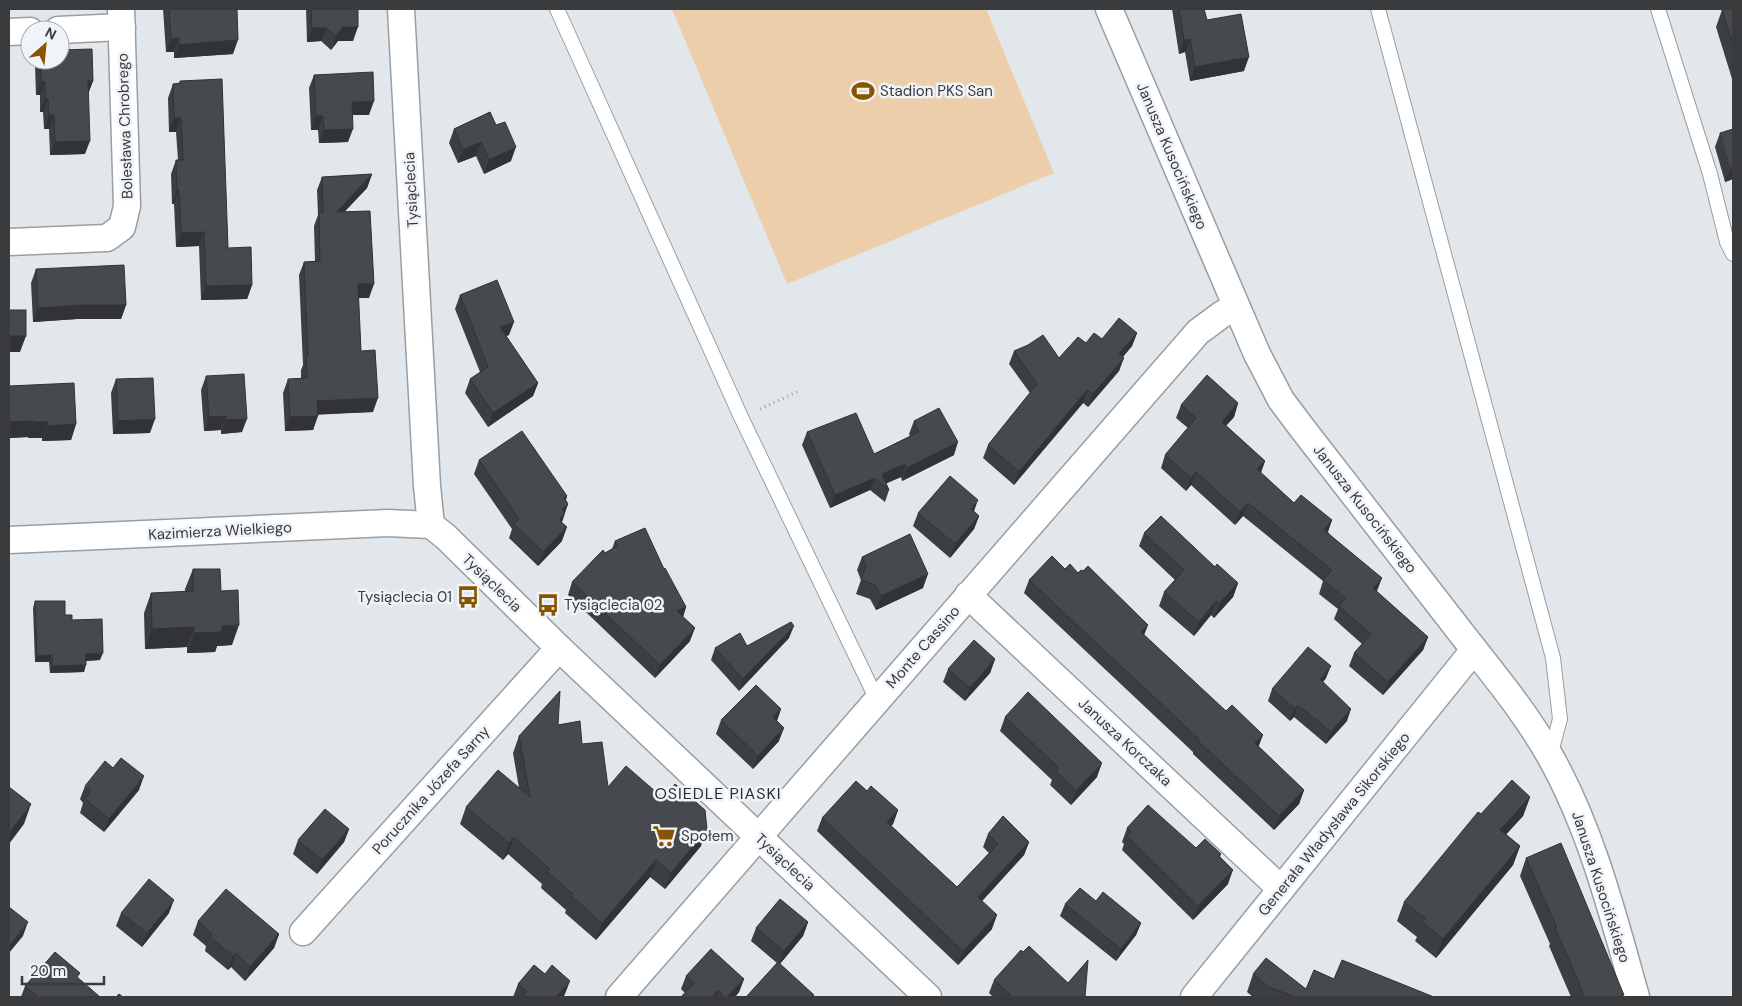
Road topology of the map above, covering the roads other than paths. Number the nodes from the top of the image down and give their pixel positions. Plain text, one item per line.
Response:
1 (401, 9) edge
2 (557, 9) edge
3 (1108, 9) edge
4 (1378, 9) edge
5 (1658, 9) edge
6 (121, 18) edge
7 (70, 28) edge
8 (9, 242) edge
9 (1733, 254) edge
10 (1236, 306) junction
11 (431, 525) junction
12 (9, 540) edge
13 (968, 595) junction
14 (559, 648) junction
15 (1474, 650) junction
16 (877, 700) junction
17 (1550, 756) junction
18 (758, 837) junction
19 (1281, 889) junction
20 (303, 932) dead end
21 (619, 997) edge
22 (928, 997) edge
23 (1194, 997) edge
24 (1636, 997) edge

1 - 11 street, Tysiąclecia
2 - 16 lane
3 - 10 street, Janusza Kusocińskiego
4 - 17 lane
5 - 9 lane
6 - 7 street, Bolesława Chrobrego
6 - 8 street, Bolesława Chrobrego
10 - 13 street, Monte Cassino
10 - 15 street, Janusza Kusocińskiego
11 - 12 street, Kazimierza Wielkiego
11 - 14 street, Tysiąclecia
13 - 16 street, Monte Cassino
13 - 19 street, Janusza Korczaka
14 - 18 street, Tysiąclecia
14 - 20 street, Porucznika Józefa Sarny
15 - 17 street, Janusza Kusocińskiego
15 - 19 street, Generała Władysława Sikorskiego
16 - 18 street, Monte Cassino
17 - 24 street, Janusza Kusocińskiego
18 - 21 street, Monte Cassino
18 - 22 street, Tysiąclecia
19 - 23 street, Generała Władysława Sikorskiego

